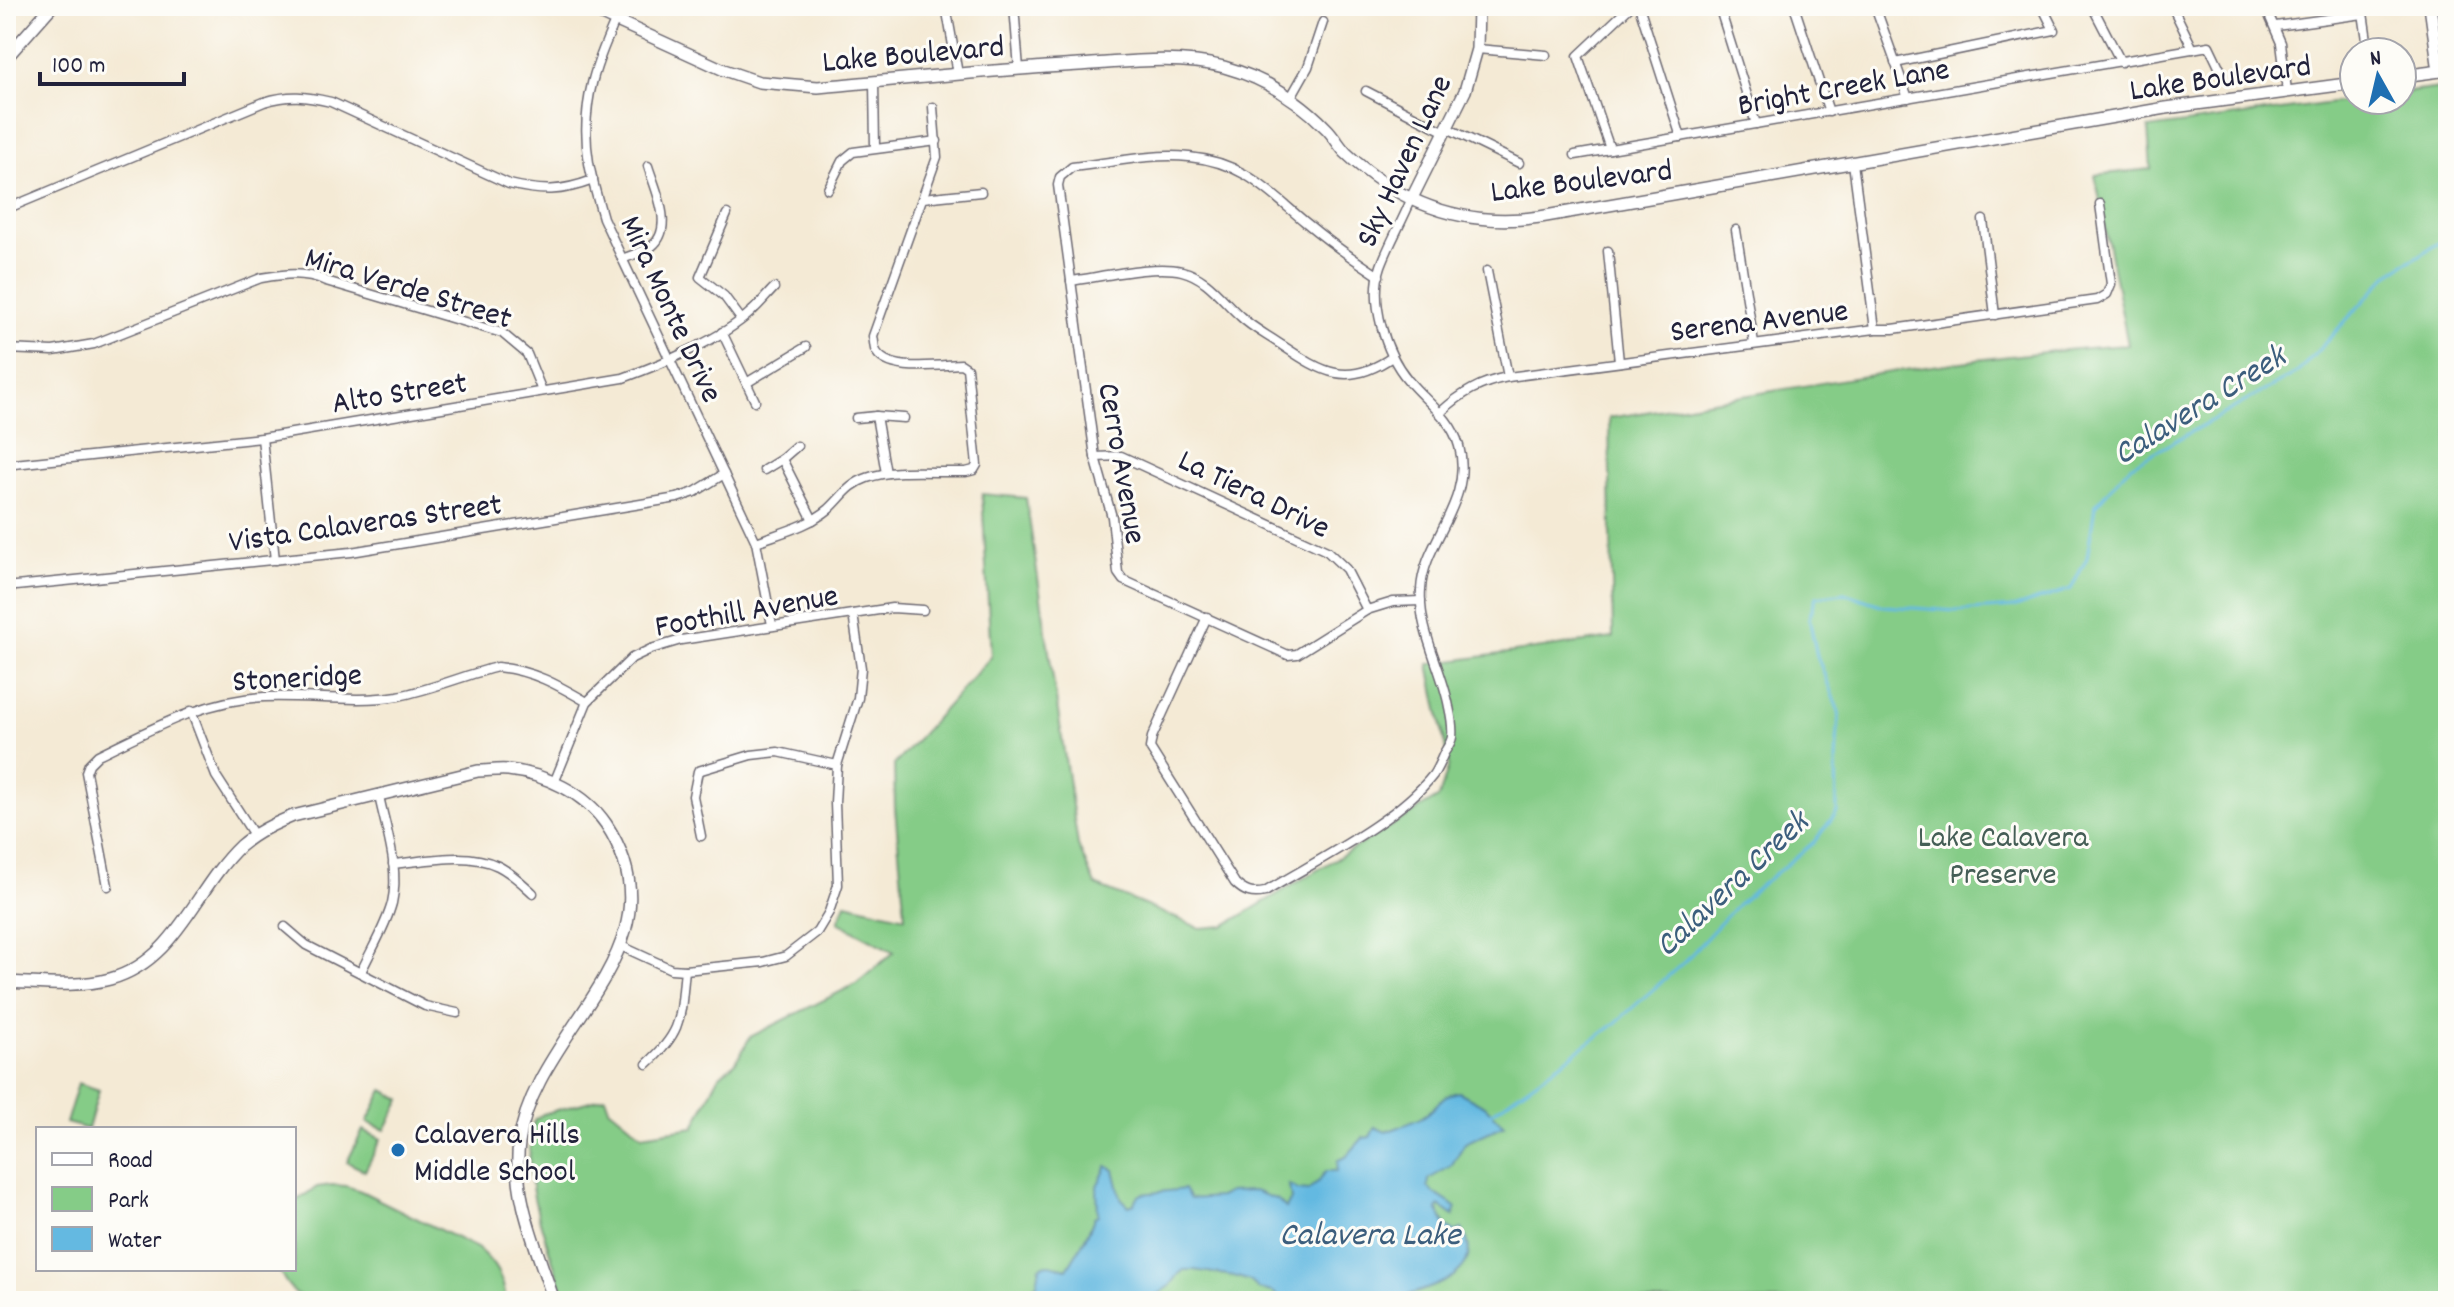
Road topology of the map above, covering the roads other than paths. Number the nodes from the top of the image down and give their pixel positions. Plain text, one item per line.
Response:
1 (52, 6) edge
2 (584, 6) edge
3 (622, 6) edge
4 (860, 6) edge
5 (893, 6) edge
6 (946, 6) edge
7 (1014, 6) edge
8 (1478, 6) edge
9 (1631, 6) edge
10 (1639, 6) edge
11 (1719, 6) edge
12 (1794, 6) edge
13 (1875, 6) edge
14 (2042, 6) edge
15 (2092, 6) edge
16 (2172, 6) edge
17 (2265, 6) edge
18 (2430, 6) edge
19 (2362, 10) edge
20 (615, 20) junction
21 (1323, 22) dead end
22 (2276, 26) junction
23 (2366, 36) edge
24 (1477, 49) junction
25 (2193, 49) junction
26 (1546, 55) dead end
27 (6, 58) edge
28 (2121, 62) junction
29 (1895, 63) junction
30 (1019, 69) junction
31 (2221, 71) dead end
32 (2444, 71) edge
33 (958, 74) junction
34 (2418, 74) edge
35 (874, 82) junction
36 (2338, 85) edge
37 (1366, 91) dead end
38 (2287, 91) junction
39 (1291, 97) junction
40 (1908, 98) junction
41 (933, 107) dead end
42 (1829, 112) junction
43 (1756, 124) junction
44 (1446, 130) junction
45 (1681, 137) junction
46 (937, 141) junction
47 (875, 147) junction
48 (1610, 149) junction
49 (1575, 155) dead end
50 (1519, 163) dead end
51 (1853, 163) junction
52 (648, 166) dead end
53 (593, 180) junction
54 (828, 189) dead end
55 (981, 192) dead end
56 (923, 198) junction
57 (1411, 200) junction
58 (2100, 204) dead end
59 (6, 209) edge
60 (727, 214) dead end
61 (1983, 220) dead end
62 (1736, 230) dead end
63 (1608, 251) dead end
64 (622, 259) junction
65 (1487, 271) dead end
66 (1379, 276) junction
67 (1071, 281) junction
68 (774, 288) dead end
69 (1995, 315) junction
70 (741, 319) junction
71 (1875, 329) junction
72 (722, 332) junction
73 (1754, 343) junction
74 (806, 347) dead end
75 (6, 349) edge
76 (1392, 357) junction
77 (669, 359) junction
78 (1619, 362) junction
79 (1508, 377) junction
80 (748, 382) junction
81 (542, 391) junction
82 (755, 401) dead end
83 (1441, 412) junction
84 (876, 416) junction
85 (856, 418) dead end
86 (904, 418) dead end
87 (262, 438) junction
88 (797, 446) dead end
89 (1095, 457) junction
90 (782, 459) junction
91 (6, 462) edge
92 (764, 470) dead end
93 (886, 473) junction
94 (724, 474) junction
95 (813, 520) junction
96 (756, 542) junction
97 (275, 560) junction
98 (6, 587) edge
99 (1421, 601) junction
100 (923, 610) dead end
101 (1367, 610) junction
102 (853, 614) junction
103 (1207, 617) junction
104 (772, 625) junction
105 (587, 702) junction
106 (191, 711) junction
107 (837, 765) junction
108 (554, 783) junction
109 (379, 796) junction
110 (254, 835) junction
111 (701, 836) dead end
112 (393, 864) junction
113 (108, 886) dead end
114 (533, 893) dead end
115 (285, 927) dead end
116 (621, 946) junction
117 (685, 970) junction
118 (361, 972) junction
119 (6, 982) edge
120 (457, 1013) dead end
121 (647, 1064) dead end
122 (554, 1301) edge

1 - 27 main road
2 - 20 main road, Lake Boulevard
3 - 20 street, Mira Monte Drive
4 - 5 street
6 - 33 street
7 - 30 street
8 - 24 main road, Sky Haven Lane
9 - 48 street
10 - 45 street
11 - 43 street
12 - 42 street
13 - 29 street
14 - 29 street
15 - 28 street
16 - 25 street
17 - 22 street
18 - 32 main road
19 - 22 street
19 - 23 street
20 - 35 main road, Lake Boulevard
20 - 53 street, Mira Monte Drive
21 - 39 street
22 - 38 street
24 - 26 street
24 - 44 main road, Sky Haven Lane
25 - 28 street, Bright Creek Lane
25 - 31 street
28 - 40 street, Bright Creek Lane
29 - 40 street
30 - 33 main road, Lake Boulevard
30 - 39 main road, Lake Boulevard
32 - 34 main road
33 - 35 main road, Lake Boulevard
35 - 47 street
36 - 38 main road, Lake Boulevard
37 - 44 street
38 - 51 main road, Lake Boulevard
39 - 57 main road, Lake Boulevard
40 - 42 street, Bright Creek Lane
41 - 46 street
42 - 43 street, Bright Creek Lane
43 - 45 street, Bright Creek Lane
44 - 50 street
44 - 57 main road, Sky Haven Lane
45 - 48 street, Bright Creek Lane
46 - 47 street
46 - 56 street
47 - 54 street
48 - 49 street, Bright Creek Lane
51 - 57 main road, Lake Boulevard
51 - 71 street
52 - 64 street
53 - 59 street
53 - 64 street, Mira Monte Drive
55 - 56 street
56 - 93 street
57 - 66 street, Sky Haven Lane
58 - 69 street, Serena Avenue
60 - 70 street
61 - 69 street
62 - 73 street
63 - 78 street
64 - 77 street, Mira Monte Drive
65 - 79 street
66 - 67 street, Cerro Avenue
66 - 76 street, Sky Haven Lane
67 - 76 street
67 - 89 street, Cerro Avenue
68 - 70 street, Alto Street
69 - 71 street, Serena Avenue
70 - 72 street, Alto Street
71 - 73 street, Serena Avenue
72 - 77 street, Alto Street
72 - 80 street
73 - 78 street, Serena Avenue
74 - 80 street
75 - 81 street, Mira Verde Street
76 - 83 street, Sky Haven Lane
77 - 81 street, Alto Street
77 - 94 street, Mira Monte Drive
78 - 79 street, Serena Avenue
79 - 83 street, Serena Avenue
80 - 82 street
81 - 87 street, Alto Street
83 - 99 street, Sky Haven Lane
84 - 85 street
84 - 86 street
84 - 93 street
87 - 91 street, Alto Street
87 - 97 street
88 - 90 street
89 - 101 street, La Tiera Drive
89 - 103 street, Cerro Avenue
90 - 92 street
90 - 95 street
93 - 95 street
94 - 96 street, Mira Monte Drive
94 - 97 street, Vista Calaveras Street
95 - 96 street
96 - 104 street, Mira Monte Drive
97 - 98 street, Vista Calaveras Street
99 - 101 street, Cerro Avenue
99 - 103 street, Sky Haven Lane
100 - 102 street, Foothill Avenue
101 - 103 street, Cerro Avenue
102 - 104 street, Foothill Avenue
102 - 107 street
104 - 105 street, Foothill Avenue
105 - 106 street, Stoneridge
105 - 108 street, Foothill Avenue
106 - 110 street
106 - 113 street, Stoneridge
107 - 111 street
107 - 117 street
108 - 109 main road
108 - 116 main road
109 - 110 main road
109 - 112 street
110 - 119 main road
112 - 114 street
112 - 118 street
115 - 118 street
116 - 117 street
116 - 122 main road
117 - 121 street
118 - 120 street

